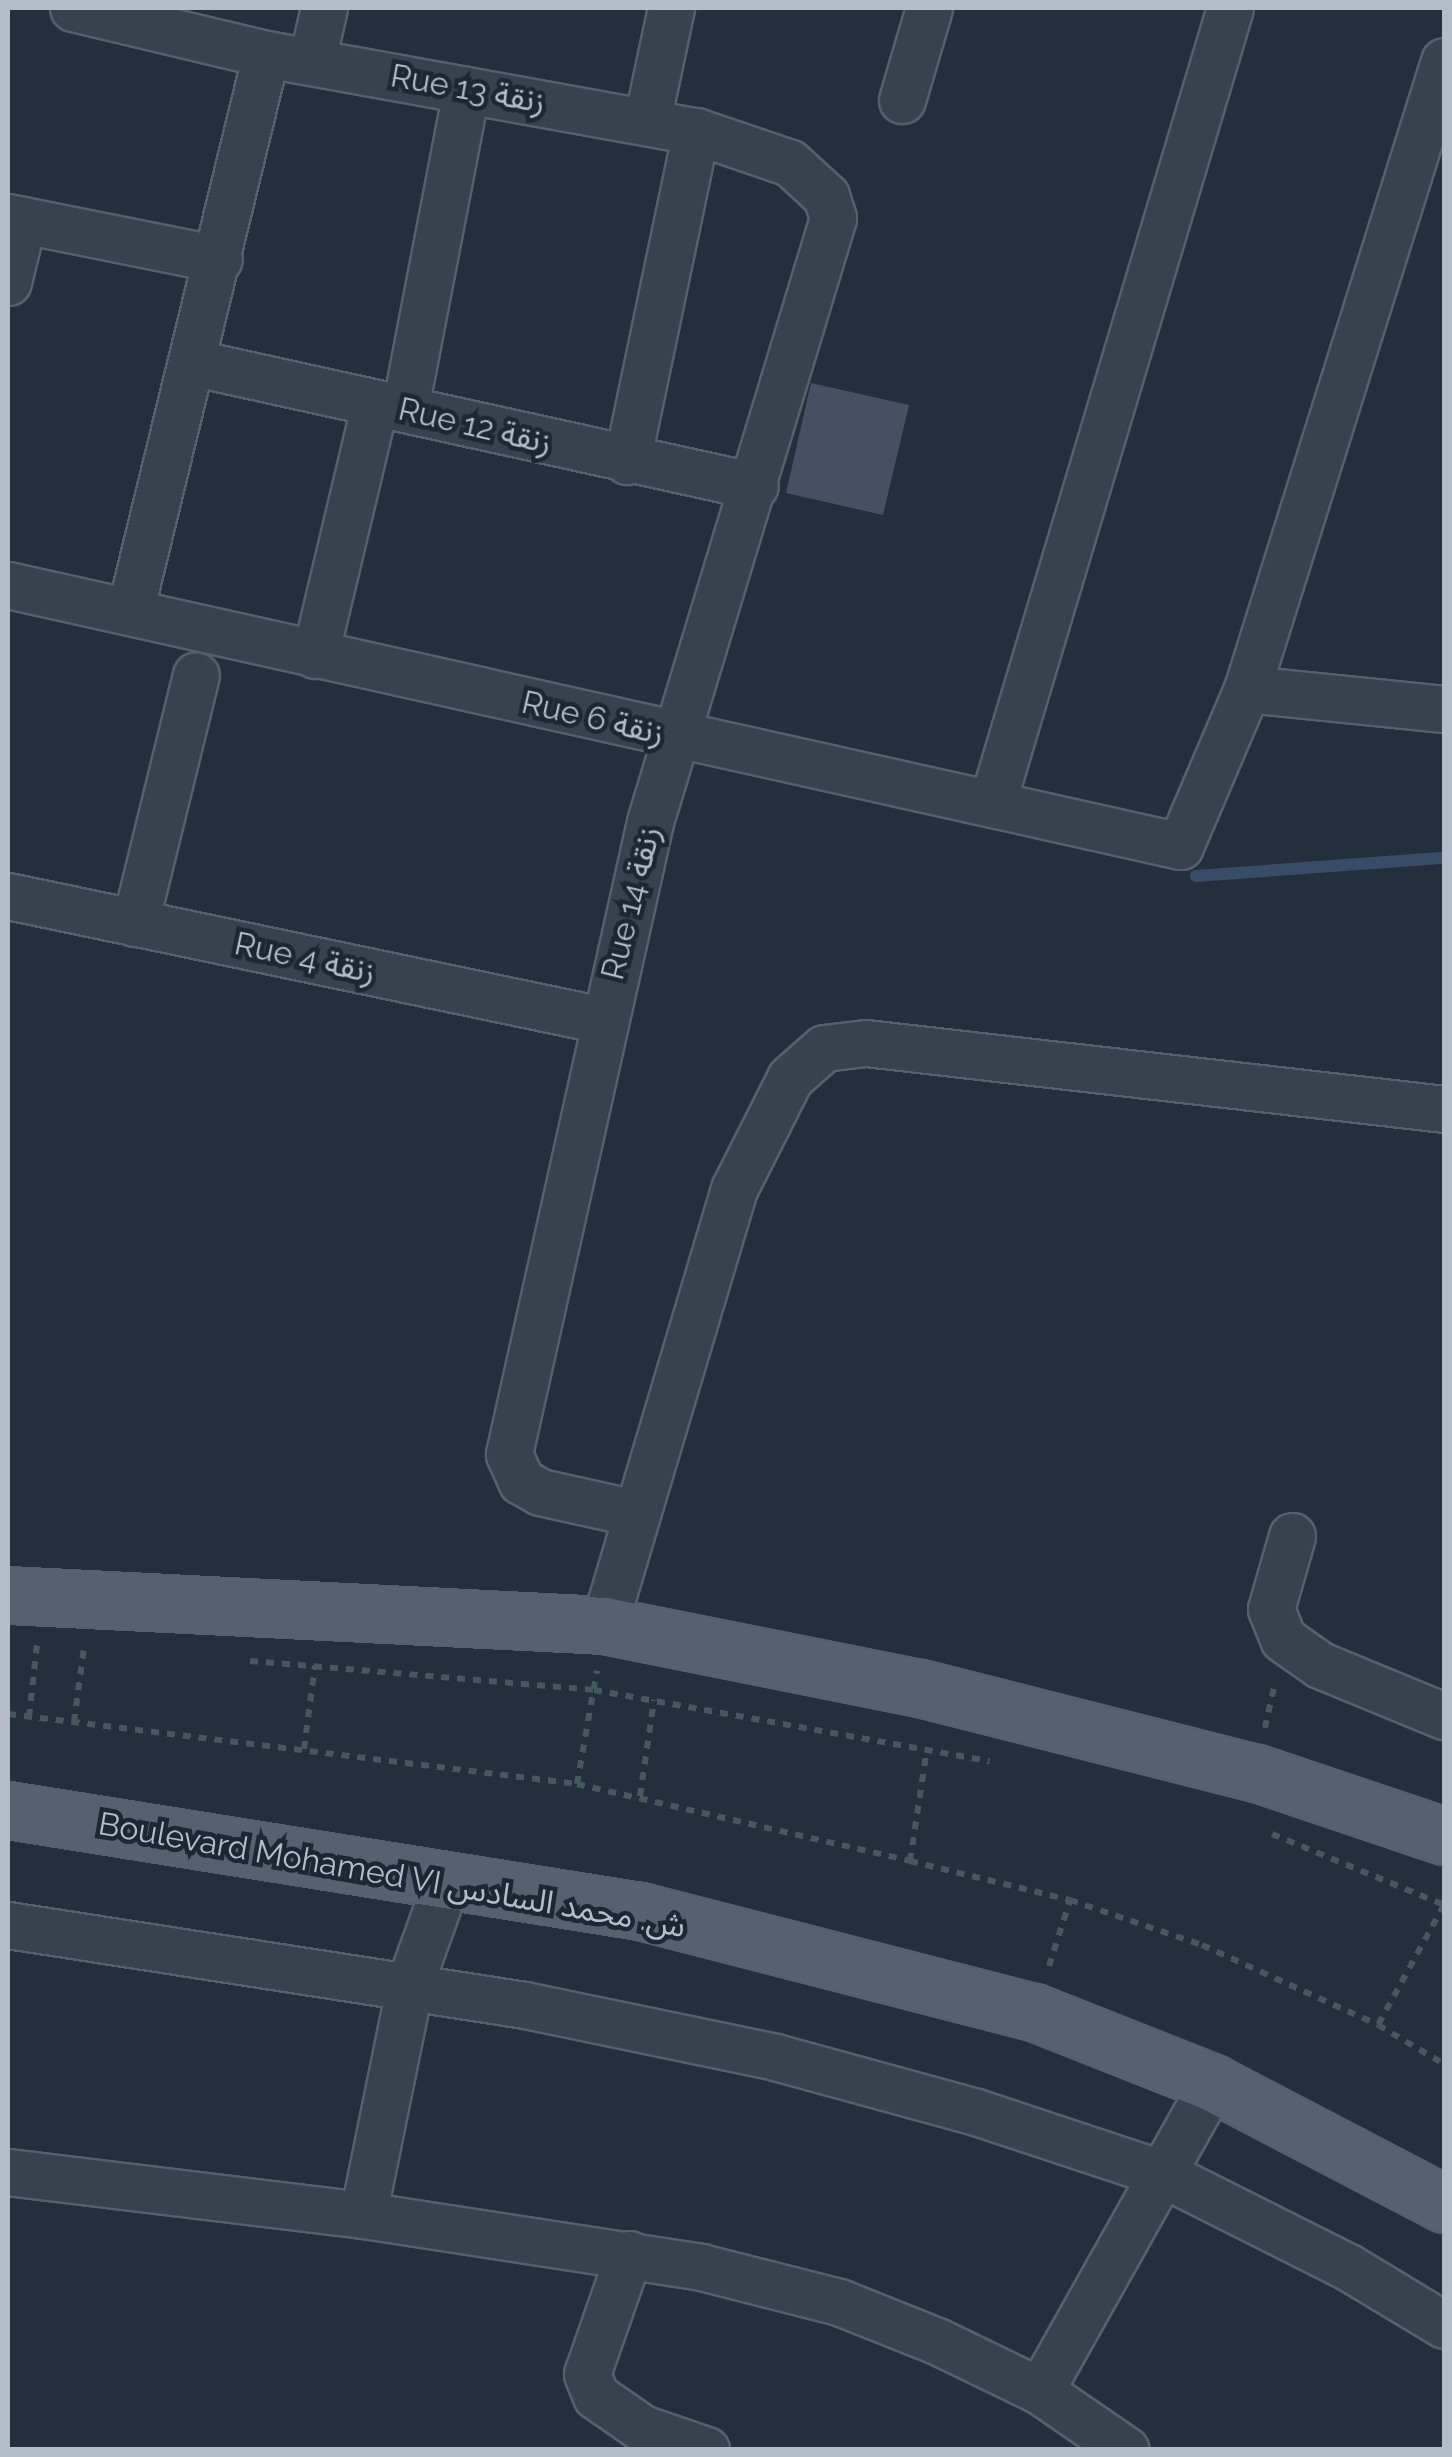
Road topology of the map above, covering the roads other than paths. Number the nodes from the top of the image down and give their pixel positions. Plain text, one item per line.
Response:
1 (73, 8) edge
2 (324, 8) edge
3 (672, 8) edge
4 (929, 8) edge
5 (1230, 8) edge
6 (266, 54) junction
7 (312, 60) junction
8 (1444, 61) edge
9 (466, 90) junction
10 (902, 100) dead end
11 (647, 121) junction
12 (696, 132) junction
13 (16, 218) edge
14 (832, 218) joint
15 (219, 259) junction
16 (8, 282) edge
17 (195, 362) junction
18 (390, 406) junction
19 (627, 461) junction
20 (755, 486) junction
21 (8, 586) edge
22 (130, 611) junction
23 (315, 655) junction
24 (196, 675) dead end
25 (1248, 689) junction
26 (1444, 709) edge
27 (676, 736) junction
28 (994, 800) junction
29 (8, 896) edge
30 (135, 923) junction
31 (602, 1020) junction
32 (1444, 1109) edge
33 (635, 1512) junction
34 (1292, 1536) dead end
35 (15, 1619) edge
36 (604, 1626) junction
37 (1444, 1716) edge
38 (8, 1810) edge
39 (1444, 1836) edge
40 (446, 1883) junction
41 (8, 1925) edge
42 (410, 1984) junction
43 (1213, 2083) junction
44 (8, 2172) edge
45 (1164, 2174) junction
46 (1444, 2204) edge
47 (363, 2216) junction
48 (628, 2254) junction
49 (1444, 2325) edge
50 (1040, 2392) junction
51 (706, 2450) edge
52 (1126, 2450) edge

1 - 6 street, Rue 13 زنقة
2 - 7 street
3 - 11 street
4 - 10 street
5 - 28 street
6 - 7 street, Rue 13 زنقة
6 - 15 street
7 - 9 street, Rue 13 زنقة
8 - 25 street
9 - 11 street, Rue 13 زنقة
9 - 18 street
11 - 12 street, Rue 13 زنقة
12 - 14 street, Rue 13 زنقة
12 - 19 street
13 - 15 street
13 - 16 street
14 - 20 street, Rue 14 زنقة
15 - 17 street
17 - 18 street, Rue 12 زنقة
17 - 22 street
18 - 19 street, Rue 12 زنقة
18 - 23 street
19 - 20 street, Rue 12 زنقة
20 - 27 street, Rue 14 زنقة
21 - 22 street, Rue 6 زنقة
22 - 23 street, Rue 6 زنقة
23 - 27 street, Rue 6 زنقة
24 - 30 street
25 - 26 street
25 - 28 street, Rue 6 زنقة
27 - 28 street, Rue 6 زنقة
27 - 31 street, Rue 14 زنقة
29 - 30 street, Rue 4 زنقة
30 - 31 street, Rue 4 زنقة
31 - 33 street, Rue 14 زنقة
32 - 33 street
33 - 36 street
34 - 37 street
35 - 36 main road
36 - 39 main road
38 - 40 main road, Boulevard Mohamed VI ش. محمد السادس
40 - 42 street
40 - 43 main road, Boulevard Mohamed VI ش. محمد السادس
41 - 42 street
42 - 45 street
42 - 47 street
43 - 45 street
43 - 46 main road, Boulevard Mohamed VI ش. محمد السادس
44 - 47 street
45 - 49 street
45 - 50 street
47 - 48 street
48 - 50 street
48 - 51 street
50 - 52 street

